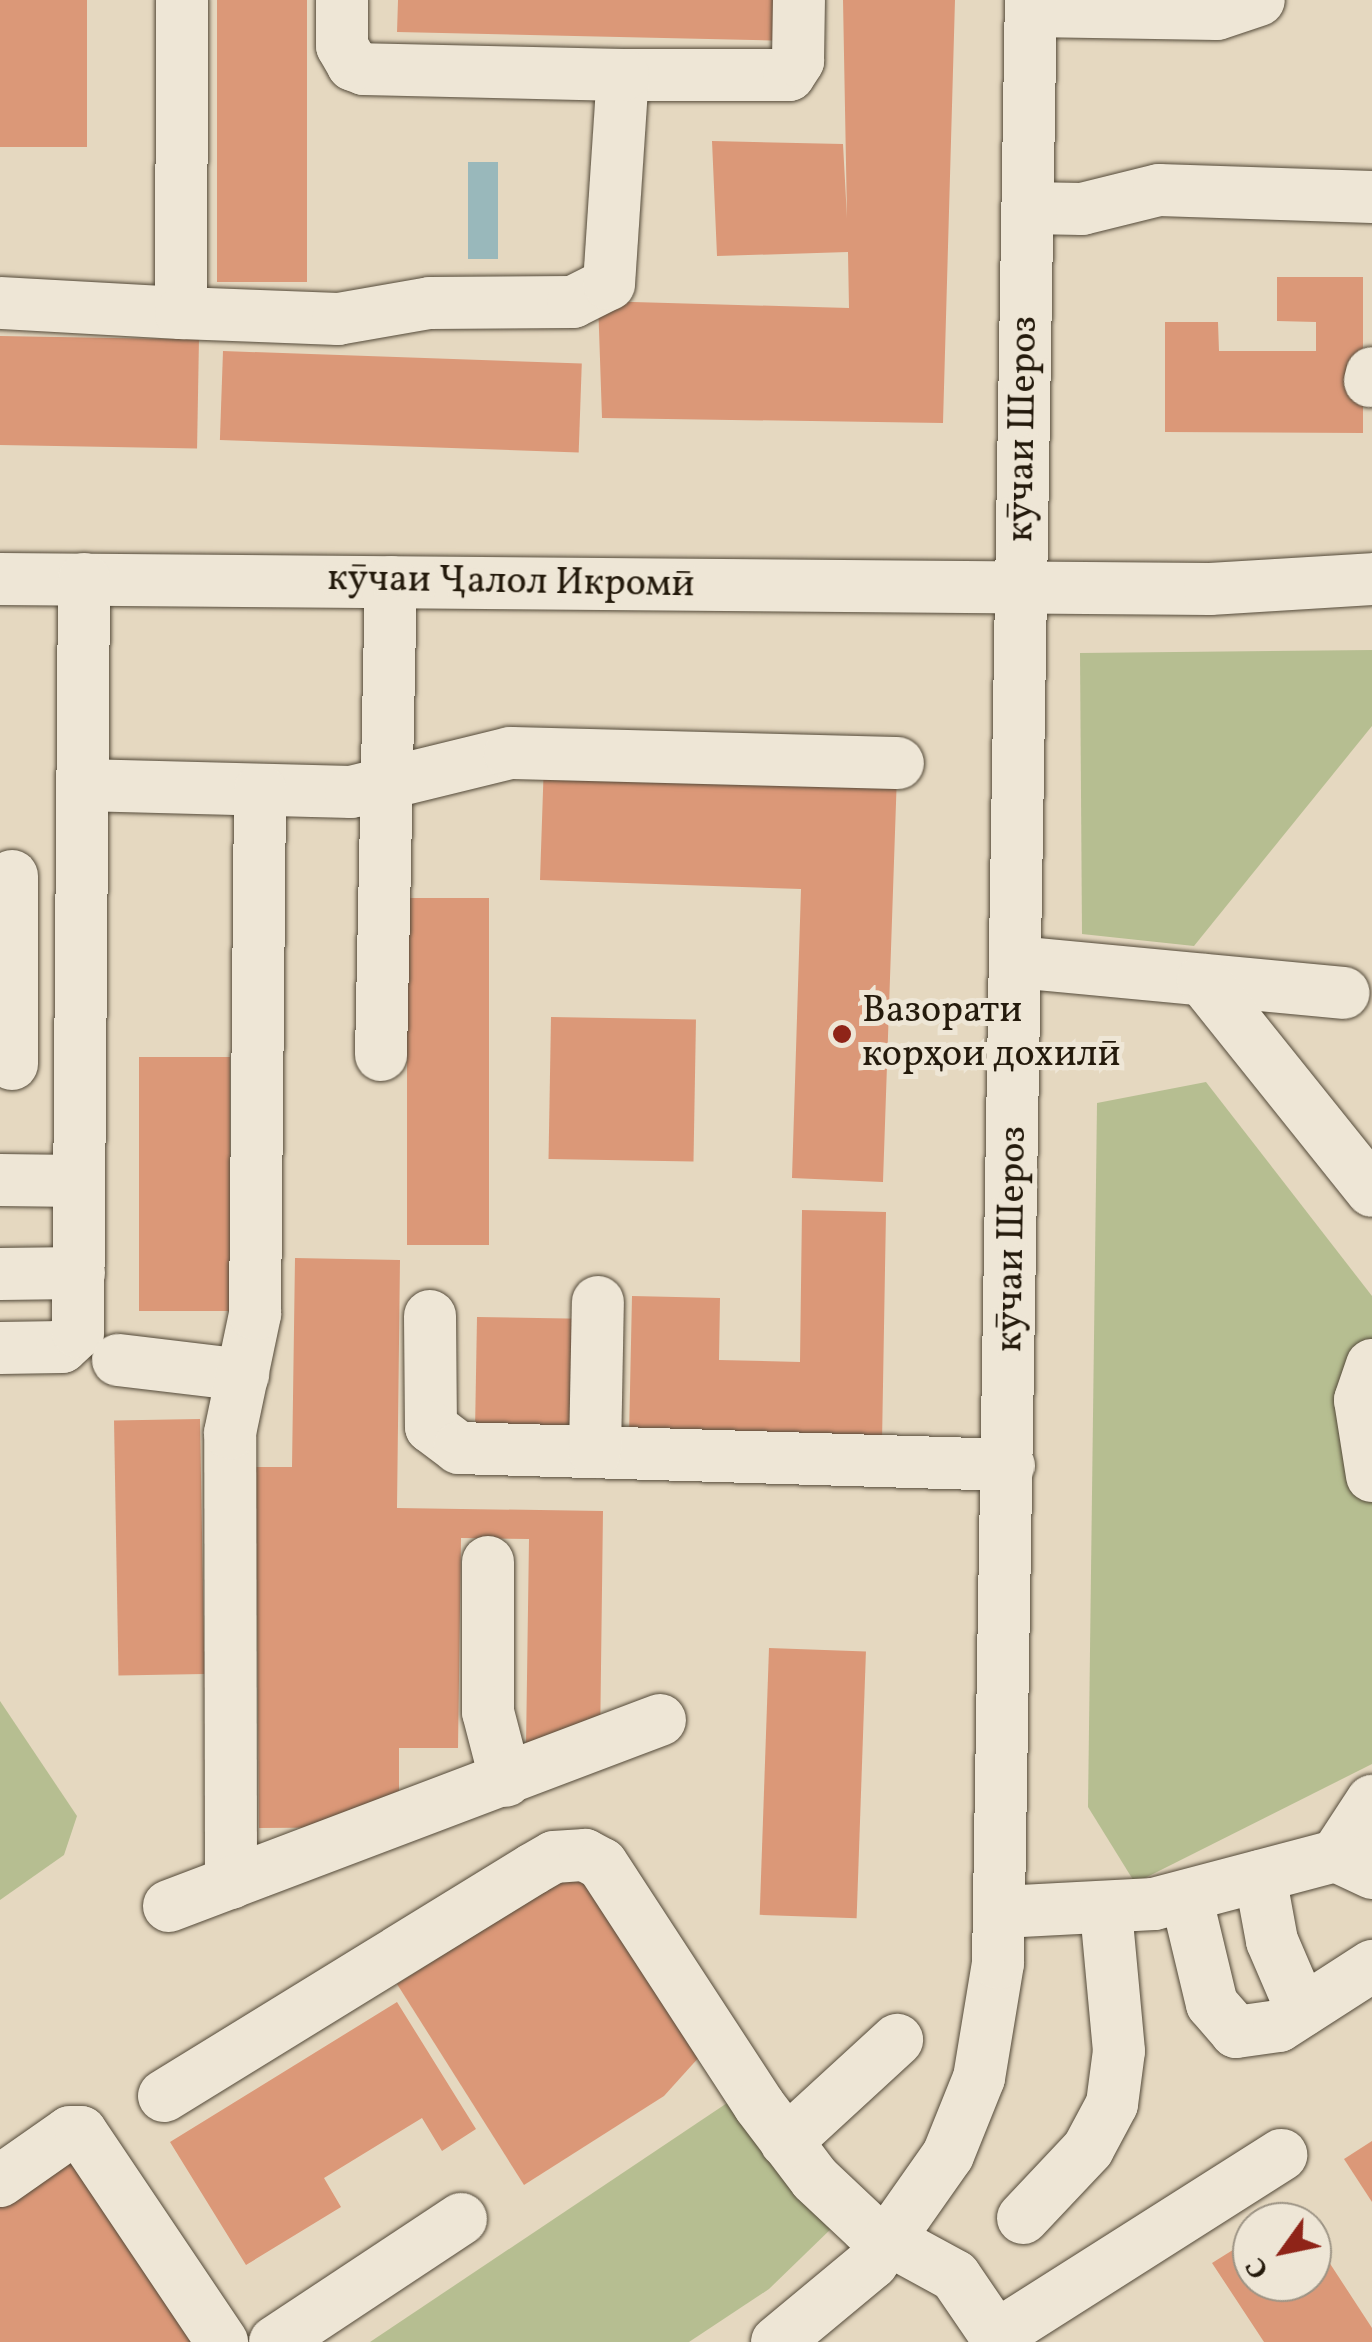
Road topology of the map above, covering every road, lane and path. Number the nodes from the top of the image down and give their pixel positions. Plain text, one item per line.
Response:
1 (182, 0) edge
2 (342, 0) edge
3 (799, 0) edge
4 (1259, 0) edge
5 (1031, 6) edge
6 (623, 74) junction
7 (1372, 197) edge
8 (1028, 208) junction
9 (0, 303) edge
10 (181, 313) junction
11 (0, 578) edge
12 (84, 579) junction
13 (1372, 579) edge
14 (392, 582) junction
15 (1022, 588) junction
16 (898, 764) dead end
17 (387, 783) junction
18 (82, 784) junction
19 (260, 790) junction
20 (12, 876) dead end
21 (1018, 962) junction
22 (1203, 980) junction
23 (1344, 993) dead end
24 (381, 1055) dead end
25 (6, 1064) edge
26 (79, 1064) junction
27 (0, 1180) edge
28 (79, 1180) junction
29 (1372, 1191) edge
30 (78, 1273) junction
31 (0, 1274) edge
32 (598, 1302) dead end
33 (430, 1316) dead end
34 (0, 1348) edge
35 (118, 1360) dead end
36 (1372, 1366) edge
37 (242, 1375) junction
38 (594, 1452) junction
39 (1009, 1465) junction
40 (1372, 1476) edge
41 (488, 1562) dead end
42 (660, 1720) dead end
43 (506, 1781) junction
44 (1372, 1802) edge
45 (1354, 1864) edge
46 (1260, 1876) junction
47 (231, 1883) junction
48 (1186, 1896) junction
49 (170, 1906) dead end
50 (1106, 1910) junction
51 (1002, 1912) junction
52 (1372, 1966) edge
53 (1302, 2011) junction
54 (897, 2040) dead end
55 (164, 2096) dead end
56 (786, 2142) junction
57 (1281, 2155) dead end
58 (0, 2181) edge
59 (1023, 2218) dead end
60 (461, 2219) dead end
61 (891, 2241) junction
62 (998, 2339) edge
63 (222, 2342) edge
64 (275, 2342) edge
65 (777, 2342) edge

1 - 10 street
2 - 6 street
3 - 6 street
4 - 5 street
5 - 8 street, кӯчаи Шероз
6 - 10 street
7 - 8 street
8 - 15 street, кӯчаи Шероз
9 - 10 street
11 - 12 street, кӯчаи Ҷалол Икромӣ
12 - 14 street, кӯчаи Ҷалол Икромӣ
12 - 18 street
13 - 15 street, кӯчаи Ҷалол Икромӣ
14 - 15 street, кӯчаи Ҷалол Икромӣ
14 - 17 street
15 - 21 street, кӯчаи Шероз
16 - 17 street
17 - 19 street
17 - 24 street
18 - 19 street
18 - 26 street
19 - 37 street
20 - 25 street
21 - 22 street
21 - 39 street, кӯчаи Шероз
22 - 23 street
22 - 29 street
25 - 26 street
26 - 28 street
27 - 28 street
28 - 30 street
30 - 31 street
30 - 34 street
32 - 38 street
33 - 38 street
35 - 37 street
36 - 40 street
37 - 47 street
38 - 39 street
39 - 51 street, кӯчаи Шероз
41 - 43 street
42 - 43 street
43 - 47 street
44 - 45 street
45 - 46 street
46 - 48 street
46 - 53 street
47 - 49 street
48 - 50 street
48 - 53 street
50 - 51 street
50 - 59 street
51 - 61 street, кӯчаи Шероз
52 - 53 street
54 - 56 street
55 - 56 street
56 - 61 street
57 - 62 street
58 - 63 street
60 - 64 street
61 - 62 street
61 - 65 street, кӯчаи Шероз

